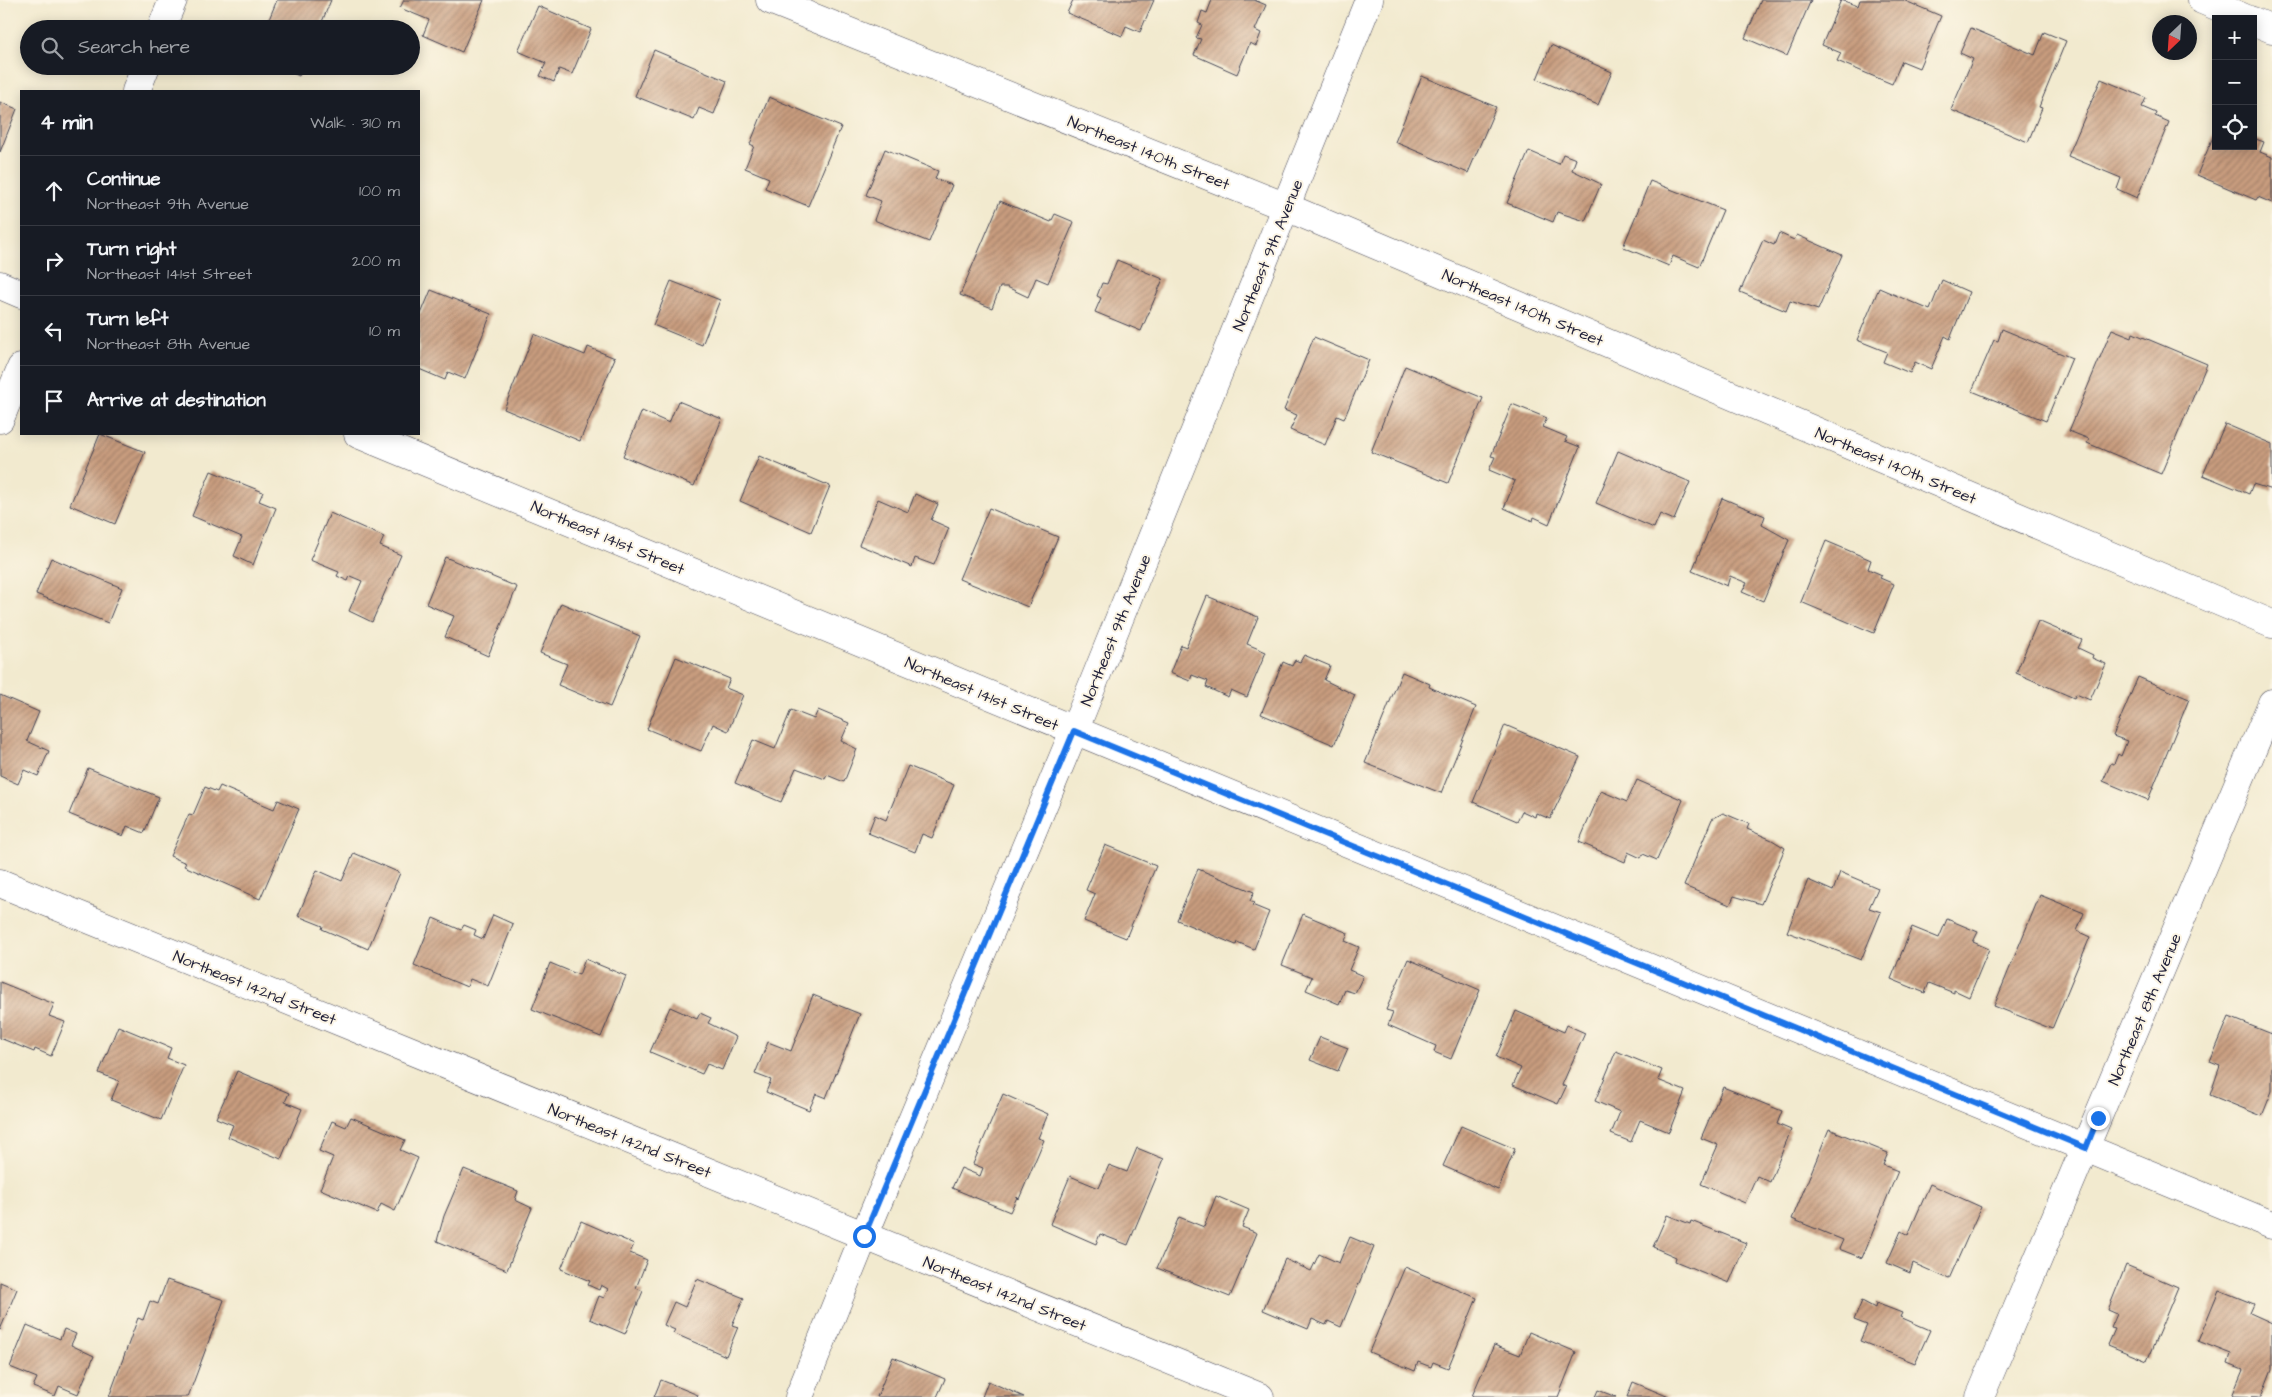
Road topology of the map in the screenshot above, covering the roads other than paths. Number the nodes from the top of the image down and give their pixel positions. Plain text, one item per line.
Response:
1 (173, 0) edge
2 (770, 0) edge
3 (1369, 0) edge
4 (2202, 0) edge
5 (2238, 15) edge
6 (165, 20) edge
7 (2257, 23) edge
8 (2272, 29) edge
9 (142, 75) edge
10 (136, 90) edge
11 (1286, 207) junction
12 (0, 285) edge
13 (20, 294) edge
14 (20, 370) edge
15 (0, 420) edge
16 (360, 435) edge
17 (2272, 624) edge
18 (2272, 703) edge
19 (1074, 731) junction
20 (0, 883) edge
21 (2086, 1148) junction
22 (2272, 1225) edge
23 (864, 1236) junction
24 (799, 1397) edge
25 (1260, 1397) edge
26 (1980, 1397) edge

1 - 6 street
2 - 11 street, Northeast 140th Street
3 - 11 street, Northeast 9th Avenue
4 - 5 street
7 - 8 street
9 - 10 street
11 - 17 street, Northeast 140th Street
11 - 19 street, Northeast 9th Avenue
12 - 13 street
14 - 15 street
16 - 19 street, Northeast 141st Street
18 - 21 street, Northeast 8th Avenue
19 - 21 street, Northeast 141st Street
19 - 23 street, Northeast 9th Avenue
20 - 23 street, Northeast 142nd Street
21 - 22 street, Northeast 141st Street
21 - 26 street, Northeast 8th Avenue
23 - 24 street, Northeast 9th Avenue
23 - 25 street, Northeast 142nd Street

